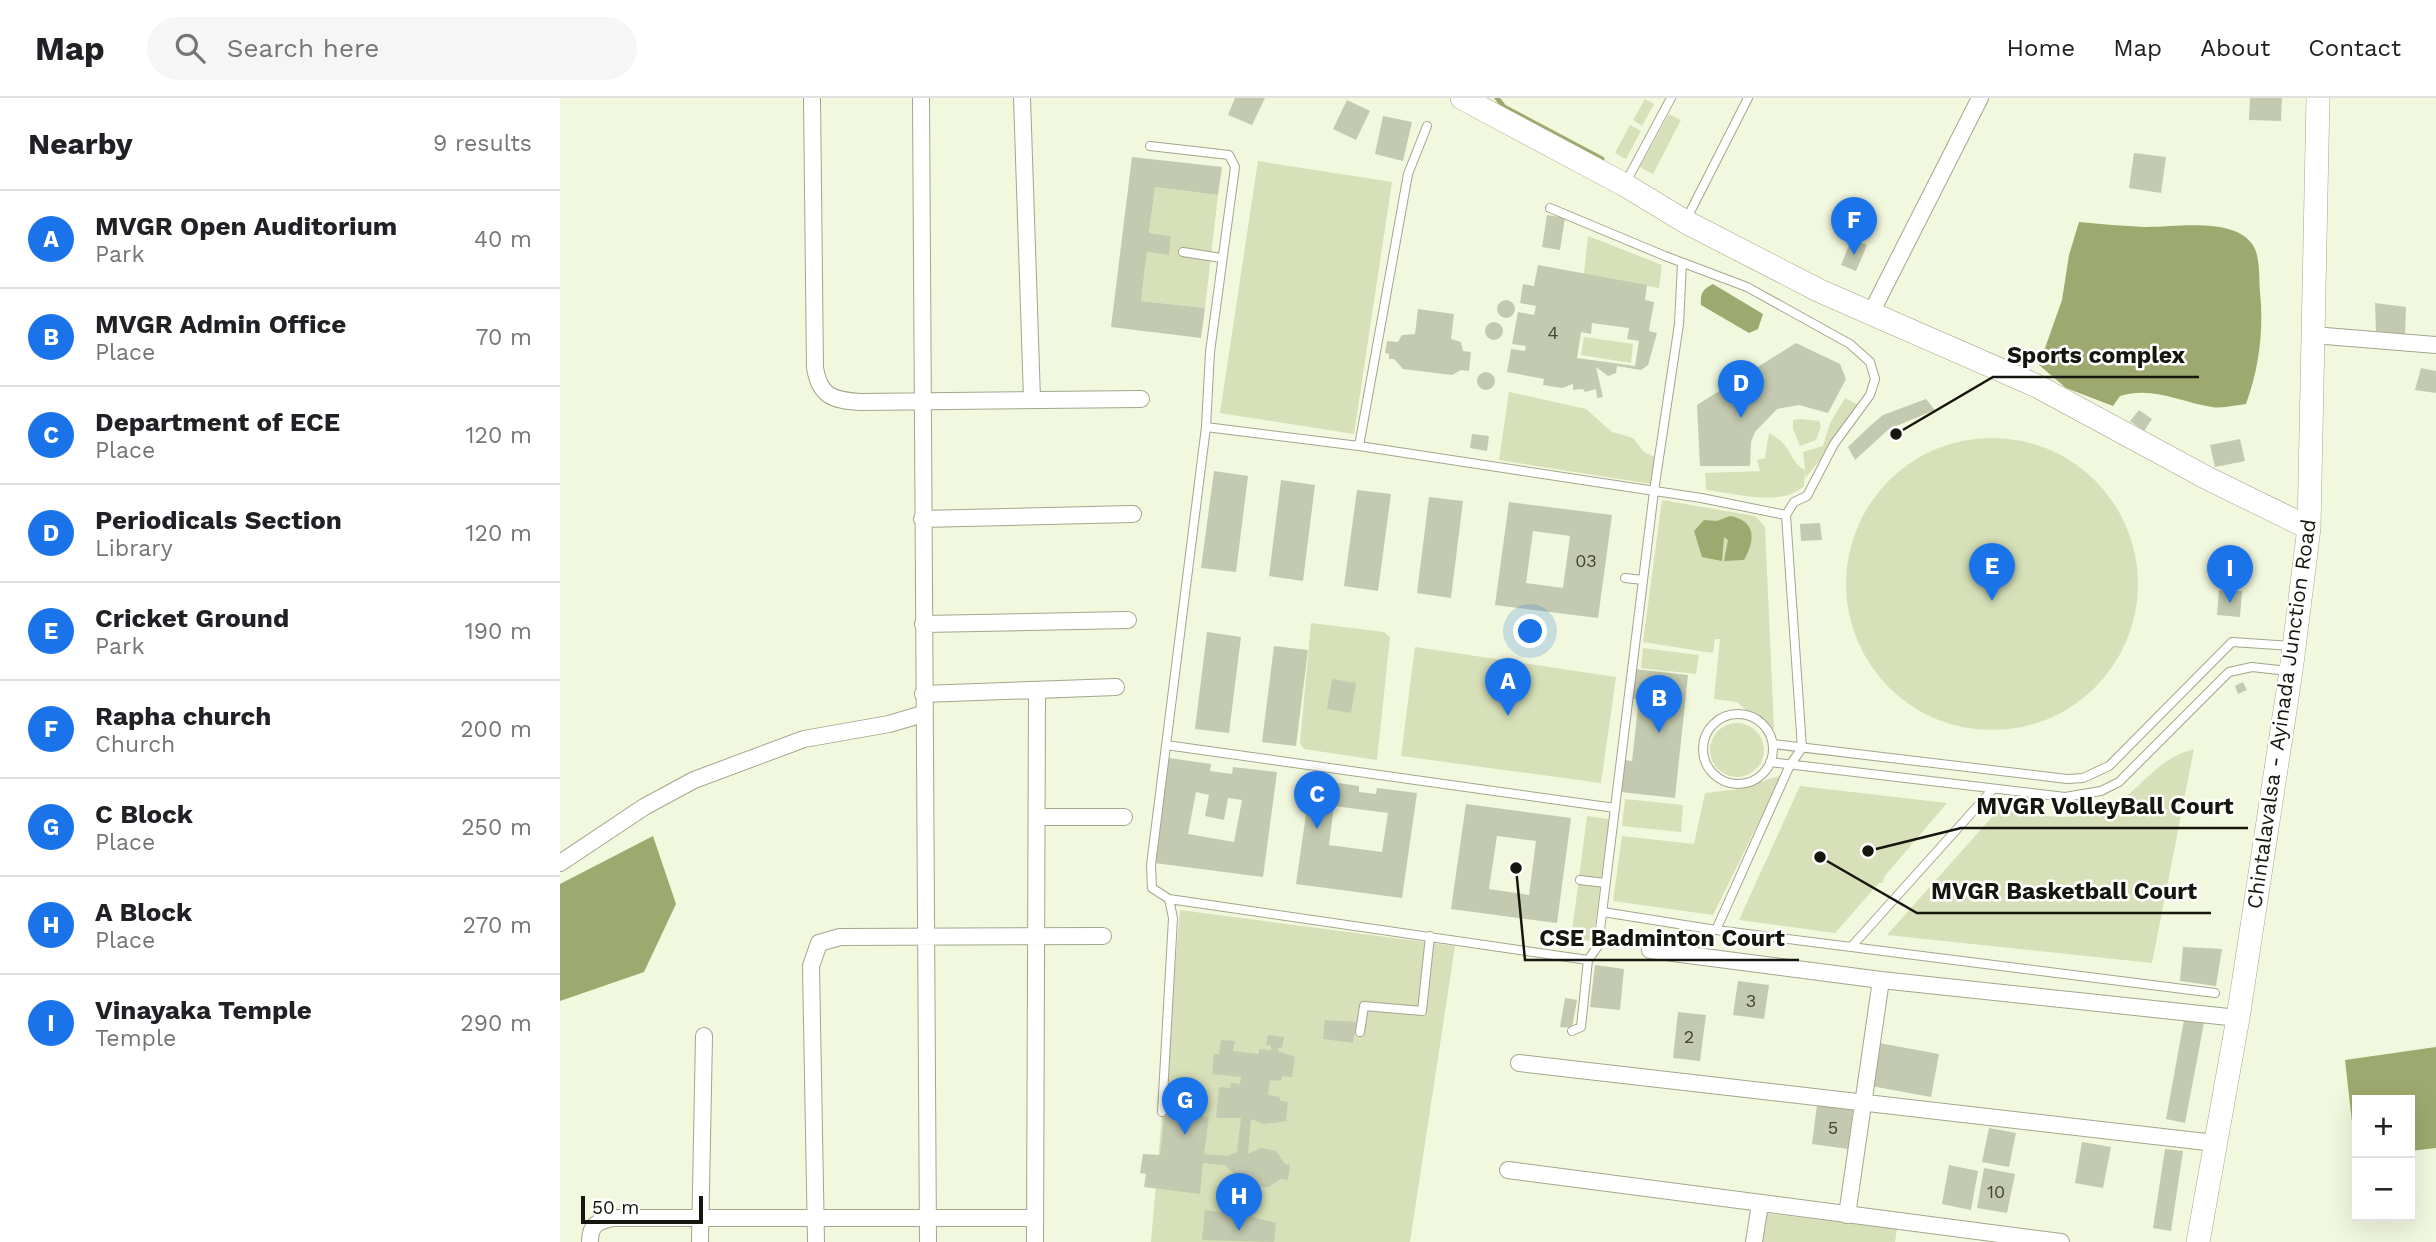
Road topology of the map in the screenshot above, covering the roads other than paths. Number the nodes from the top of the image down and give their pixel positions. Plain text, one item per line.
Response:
1 (813, 98) edge
2 (920, 98) edge
3 (1022, 98) edge
4 (1462, 98) edge
5 (1671, 98) edge
6 (1748, 98) edge
7 (1980, 98) edge
8 (2318, 98) edge
9 (1427, 126) dead end
10 (1150, 146) dead end
11 (1625, 185) junction
12 (1550, 208) dead end
13 (1686, 222) junction
14 (1183, 253) dead end
15 (1221, 258) junction
16 (1682, 263) junction
17 (1871, 313) junction
18 (2313, 335) junction
19 (2436, 345) edge
20 (1032, 399) junction
21 (1141, 399) dead end
22 (922, 401) junction
23 (1206, 427) junction
24 (1359, 446) junction
25 (1654, 491) junction
26 (1133, 514) dead end
27 (1786, 515) junction
28 (922, 519) junction
29 (2309, 528) junction
30 (1625, 578) dead end
31 (1643, 580) junction
32 (1128, 620) dead end
33 (923, 624) junction
34 (2293, 646) junction
35 (2291, 671) junction
36 (1116, 687) dead end
37 (1037, 691) junction
38 (923, 695) junction
39 (923, 714) junction
40 (1773, 744) junction
41 (1166, 745) junction
42 (1802, 748) junction
43 (1770, 762) junction
44 (1790, 765) junction
45 (1993, 789) junction
46 (1615, 808) junction
47 (1038, 817) junction
48 (1124, 817) dead end
49 (560, 863) edge
50 (1580, 880) dead end
51 (1605, 883) junction
52 (1169, 898) junction
53 (1603, 912) junction
54 (1716, 930) junction
55 (924, 936) junction
56 (1038, 936) junction
57 (1103, 936) dead end
58 (1430, 936) junction
59 (1852, 946) junction
60 (1650, 950) dead end
61 (1588, 960) junction
62 (1881, 980) junction
63 (2216, 993) dead end
64 (2238, 1018) junction
65 (1572, 1031) dead end
66 (1360, 1032) dead end
67 (704, 1036) dead end
68 (1519, 1063) dead end
69 (1863, 1102) junction
70 (1162, 1112) dead end
71 (2216, 1143) junction
72 (1508, 1170) dead end
73 (1760, 1204) junction
74 (1847, 1215) junction
75 (815, 1216) junction
76 (701, 1217) junction
77 (1035, 1218) junction
78 (928, 1219) junction
79 (1915, 1225) junction
80 (590, 1242) edge
81 (700, 1242) edge
82 (816, 1242) edge
83 (928, 1242) edge
84 (1035, 1242) edge
85 (1754, 1242) edge
86 (1913, 1242) edge
87 (2061, 1242) edge
88 (2198, 1242) edge

1 - 22 street
2 - 22 street
3 - 20 street
4 - 11 main road
5 - 11 lane
6 - 13 lane
7 - 17 street
8 - 18 main road, Chintalavalsa - Ayinada Junction Road
9 - 24 lane
10 - 15 lane
11 - 13 main road
12 - 16 lane
13 - 17 main road
14 - 15 lane
15 - 23 lane
16 - 25 lane
16 - 27 lane
17 - 29 main road
18 - 19 street
18 - 29 main road, Chintalavalsa - Ayinada Junction Road
20 - 21 street
20 - 22 street
22 - 28 street
23 - 24 lane
23 - 41 lane
24 - 25 lane
25 - 27 lane
25 - 31 lane
26 - 28 street
27 - 42 lane
28 - 33 street
29 - 34 main road, Chintalavalsa - Ayinada Junction Road
30 - 31 lane
31 - 46 lane
32 - 33 street
33 - 38 street
34 - 35 main road, Chintalavalsa - Ayinada Junction Road
34 - 42 lane
35 - 45 lane
35 - 64 main road, Chintalavalsa - Ayinada Junction Road
36 - 37 street
37 - 38 street
37 - 47 street
38 - 39 street
39 - 49 street
39 - 55 street
40 - 42 lane
40 - 43 lane
40 - 43 lane
41 - 46 lane
41 - 52 lane
42 - 44 lane
43 - 44 lane
44 - 45 lane
44 - 54 lane
45 - 59 lane
46 - 51 lane
47 - 48 street
47 - 56 street
50 - 51 lane
51 - 53 lane
52 - 58 lane
52 - 70 lane
53 - 54 lane
53 - 61 lane
54 - 59 lane
55 - 56 street
55 - 75 street
55 - 78 street
56 - 57 street
56 - 77 street
58 - 61 lane
58 - 66 lane
59 - 63 lane
60 - 62 street
61 - 65 lane
62 - 64 street
62 - 69 street
64 - 71 main road, Chintalavalsa - Ayinada Junction Road
67 - 76 street
68 - 69 street
69 - 71 street
69 - 74 street
71 - 88 main road, Chintalavalsa - Ayinada Junction Road
72 - 73 street
73 - 74 street
73 - 85 street
74 - 79 street
75 - 76 street
75 - 78 street
75 - 82 street
76 - 80 street
76 - 81 street
77 - 78 street
77 - 84 street
78 - 83 street
79 - 86 street
79 - 87 street

